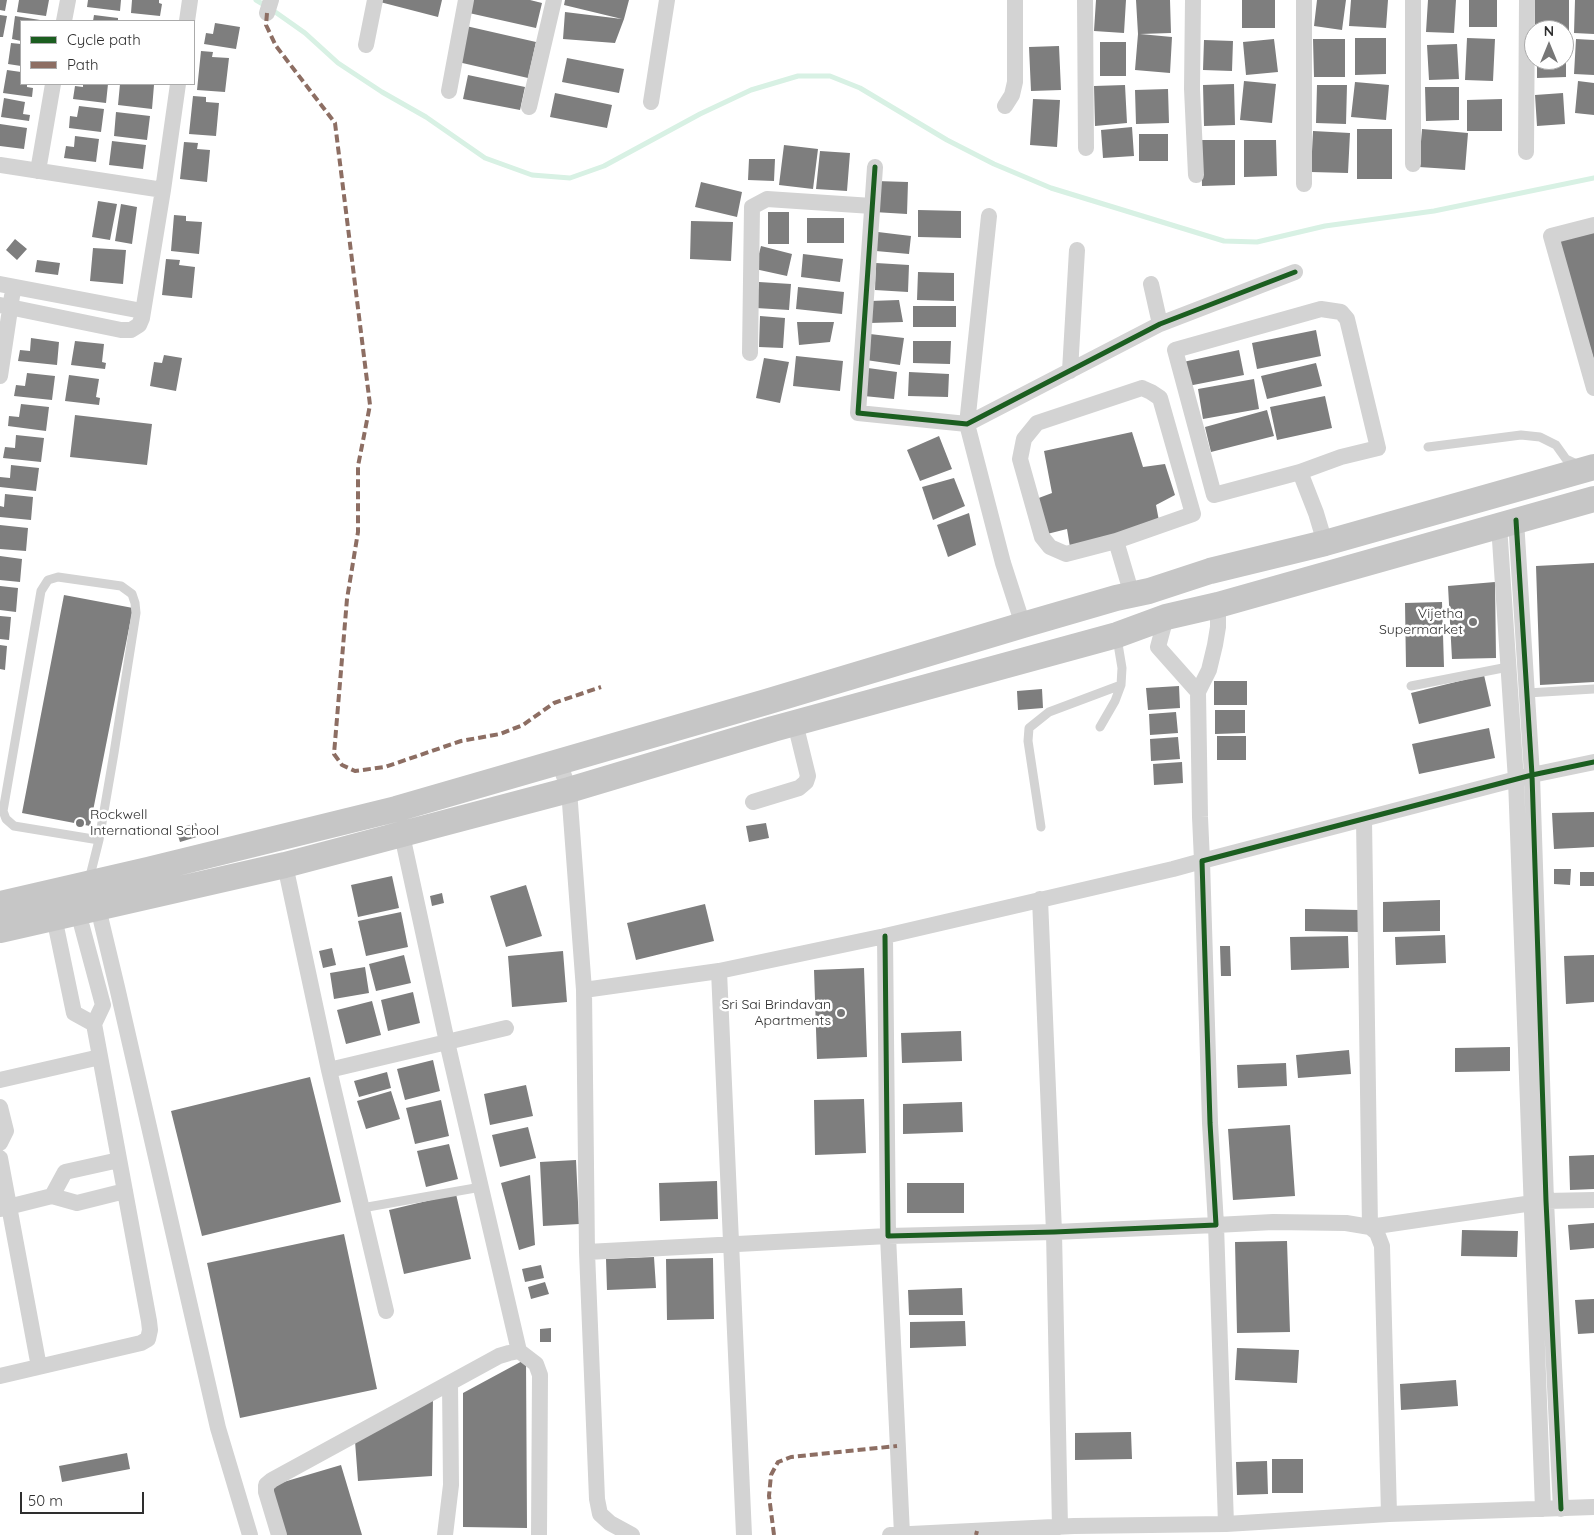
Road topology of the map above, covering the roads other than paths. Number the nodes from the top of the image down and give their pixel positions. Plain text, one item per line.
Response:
1 (68, 0) edge
2 (190, 0) edge
3 (375, 0) edge
4 (466, 0) edge
5 (554, 0) edge
6 (667, 0) edge
7 (1015, 0) edge
8 (1085, 0) edge
9 (1193, 0) edge
10 (1304, 0) edge
11 (1413, 0) edge
12 (1526, 0) edge
13 (64, 20) edge
14 (187, 20) edge
15 (366, 45) dead end
16 (53, 85) edge
17 (178, 85) edge
18 (449, 92) dead end
19 (651, 102) dead end
20 (1005, 106) dead end
21 (529, 108) dead end
22 (1086, 148) dead end
23 (1526, 152) dead end
24 (1413, 164) dead end
25 (0, 165) edge
26 (875, 167) dead end
27 (38, 171) junction
28 (1196, 175) dead end
29 (1304, 184) dead end
30 (163, 190) junction
31 (872, 206) junction
32 (989, 216) dead end
33 (1594, 225) edge
34 (1077, 250) dead end
35 (1295, 272) dead end
36 (1151, 284) dead end
37 (7, 285) edge
38 (5, 306) edge
39 (142, 311) junction
40 (1160, 324) junction
41 (750, 354) dead end
42 (1070, 371) junction
43 (0, 376) edge
44 (1594, 388) edge
45 (967, 424) junction
46 (1428, 447) dead end
47 (1591, 468) edge
48 (1300, 472) junction
49 (1594, 499) edge
50 (1507, 523) junction
51 (1116, 541) junction
52 (1325, 543) junction
53 (1520, 583) junction
54 (1503, 584) junction
55 (1132, 594) junction
56 (1218, 605) junction
57 (1166, 617) junction
58 (1023, 624) junction
59 (1117, 635) junction
60 (1508, 667) junction
61 (1121, 685) junction
62 (1411, 686) dead end
63 (814, 688) junction
64 (1594, 689) edge
65 (1198, 692) junction
66 (1527, 693) junction
67 (822, 716) junction
68 (795, 723) junction
69 (1100, 727) dead end
70 (559, 762) junction
71 (1594, 762) edge
72 (1532, 775) junction
73 (1516, 780) junction
74 (569, 790) junction
75 (753, 802) dead end
76 (1364, 819) junction
77 (1041, 827) dead end
78 (402, 835) junction
79 (98, 840) junction
80 (1202, 861) junction
81 (284, 865) junction
82 (88, 883) junction
83 (1040, 899) junction
84 (0, 904) edge
85 (76, 912) junction
86 (0, 930) edge
87 (885, 936) junction
88 (719, 971) junction
89 (584, 990) junction
90 (94, 1024) junction
91 (506, 1028) dead end
92 (447, 1042) junction
93 (100, 1057) junction
94 (329, 1070) junction
95 (0, 1080) edge
96 (0, 1107) edge
97 (0, 1143) edge
98 (0, 1158) edge
99 (119, 1160) junction
100 (481, 1187) junction
101 (125, 1191) junction
102 (52, 1196) junction
103 (1594, 1200) edge
104 (1539, 1202) junction
105 (4, 1208) edge
106 (362, 1208) junction
107 (1216, 1225) junction
108 (1370, 1227) junction
109 (1054, 1232) junction
110 (888, 1236) junction
111 (730, 1245) junction
112 (587, 1252) junction
113 (386, 1311) dead end
114 (519, 1352) junction
115 (39, 1367) junction
116 (0, 1376) edge
117 (450, 1383) junction
118 (1594, 1507) edge
119 (1543, 1509) junction
120 (1561, 1509) junction
121 (1389, 1514) junction
122 (1226, 1524) junction
123 (1060, 1527) junction
124 (902, 1534) edge
125 (250, 1535) edge
126 (279, 1535) edge
127 (445, 1535) edge
128 (539, 1535) edge
129 (632, 1535) edge
130 (744, 1535) edge
131 (890, 1535) edge

1 - 13 street
2 - 14 street
3 - 15 street
4 - 18 street
5 - 21 street
6 - 19 street
7 - 20 street
8 - 22 street
9 - 28 street
10 - 29 street
11 - 24 street
12 - 23 street
16 - 27 street
17 - 30 street
25 - 27 street
26 - 31 street
27 - 30 street
30 - 39 street
31 - 41 street
31 - 45 street
32 - 45 street
33 - 44 street
34 - 42 street
35 - 40 street
36 - 40 street
37 - 38 street
37 - 39 street
38 - 39 street
38 - 43 street
40 - 42 street
42 - 45 street
45 - 58 street
46 - 47 lane
47 - 52 main road
48 - 48 street
48 - 52 street
49 - 50 main road
50 - 53 street
50 - 54 street
50 - 56 main road
51 - 51 street
51 - 55 street
52 - 55 main road
53 - 54 street
53 - 66 street
54 - 60 street
55 - 58 main road
56 - 57 main road
56 - 65 street
57 - 59 main road
57 - 65 street
58 - 63 main road
59 - 61 lane
59 - 67 main road
60 - 62 lane
60 - 73 street
61 - 69 lane
61 - 77 lane
63 - 67 main road
63 - 70 main road
64 - 66 lane
65 - 80 street
66 - 72 street
67 - 68 main road
68 - 74 main road
68 - 75 street
70 - 74 street
70 - 82 main road
71 - 72 street
72 - 73 street
72 - 104 street
73 - 76 street
73 - 104 street
74 - 78 main road
74 - 89 street
76 - 80 street
76 - 108 street
78 - 81 main road
78 - 92 street
79 - 79 lane
79 - 82 lane
80 - 83 street
80 - 107 street
81 - 85 main road
81 - 94 street
82 - 84 main road
83 - 87 street
83 - 109 street
85 - 86 main road
85 - 90 street
85 - 90 street
85 - 125 street
87 - 88 street
87 - 110 street
88 - 89 street
88 - 111 street
89 - 112 street
90 - 93 street
91 - 92 street
92 - 94 street
92 - 100 street
93 - 95 street
93 - 99 street
94 - 106 street
96 - 97 street
98 - 105 street
99 - 101 street
99 - 102 street
100 - 106 lane
100 - 114 street
101 - 102 street
101 - 115 street
102 - 105 street
103 - 104 street
104 - 108 street
104 - 119 street
104 - 120 street
105 - 115 street
106 - 113 street
107 - 108 street
107 - 109 street
107 - 122 street
108 - 121 street
109 - 110 street
109 - 123 street
110 - 111 street
110 - 124 street
111 - 112 street
111 - 130 street
112 - 129 street
114 - 117 street
114 - 128 street
115 - 116 street
117 - 126 street
117 - 127 street
118 - 120 street
119 - 120 street
119 - 121 street
121 - 122 street
122 - 123 street
123 - 124 street
124 - 131 street

